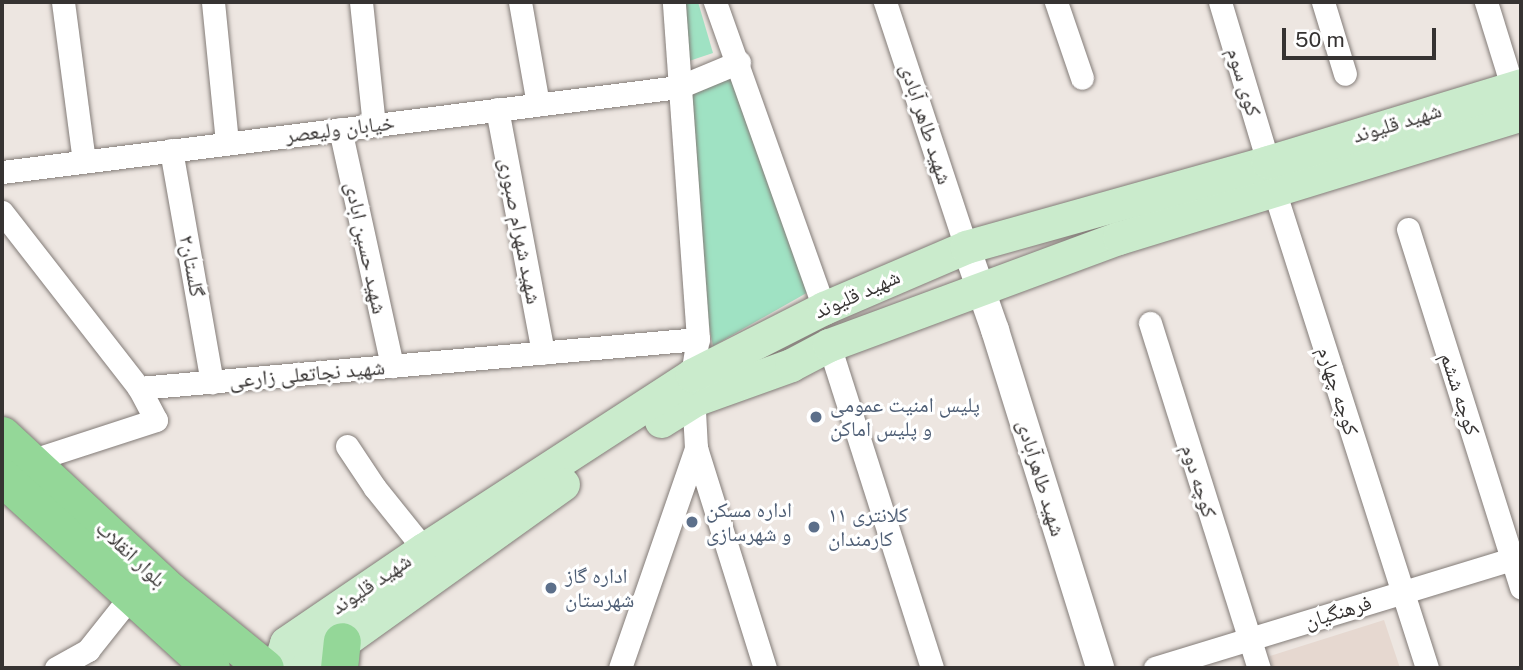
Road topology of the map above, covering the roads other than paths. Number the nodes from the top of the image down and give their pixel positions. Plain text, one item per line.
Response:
1 (64, 2) edge
2 (213, 2) edge
3 (361, 2) edge
4 (520, 2) edge
5 (674, 2) edge
6 (715, 2) edge
7 (885, 2) edge
8 (1056, 2) edge
9 (1220, 2) edge
10 (1323, 2) edge
11 (1486, 2) edge
12 (739, 62) junction
13 (1345, 74) dead end
14 (1082, 78) dead end
15 (679, 87) junction
16 (1519, 100) edge
17 (538, 104) junction
18 (498, 109) junction
19 (374, 125) junction
20 (340, 129) junction
21 (227, 143) junction
22 (171, 150) junction
23 (84, 161) junction
24 (2, 172) edge
25 (1271, 176) junction
26 (2, 212) edge
27 (1408, 229) dead end
28 (966, 247) junction
29 (981, 289) junction
30 (824, 308) junction
31 (1150, 323) dead end
32 (698, 339) junction
33 (829, 345) junction
34 (543, 353) junction
35 (392, 366) junction
36 (212, 382) junction
37 (693, 387) junction
38 (139, 388) junction
39 (2, 435) edge
40 (347, 446) dead end
41 (696, 449) junction
42 (16, 469) edge
43 (424, 550) junction
44 (1517, 558) edge
45 (1521, 588) edge
46 (1402, 593) junction
47 (136, 601) junction
48 (1250, 639) junction
49 (341, 655) edge
50 (56, 668) edge
51 (176, 668) edge
52 (211, 668) edge
53 (265, 668) edge
54 (278, 668) edge
55 (306, 668) edge
56 (620, 668) edge
57 (765, 668) edge
58 (932, 668) edge
59 (1100, 668) edge
60 (1155, 668) edge
61 (1259, 668) edge
62 (1427, 668) edge

1 - 23 street
2 - 21 street
3 - 19 street
4 - 17 street
5 - 15 street
6 - 12 street
7 - 28 street, شهید طاهر آبادی
8 - 14 street
9 - 25 street, کوی سوم
10 - 13 street
11 - 16 street
12 - 15 street, خیابان ولیعصر
12 - 30 street
15 - 17 street, خیابان ولیعصر
15 - 32 street
16 - 25 main road, شهید قلیوند
17 - 18 street, خیابان ولیعصر
18 - 19 street, خیابان ولیعصر
18 - 34 street, شهید شهرام صبوری
19 - 20 street, خیابان ولیعصر
20 - 21 street, خیابان ولیعصر
20 - 35 street, شهید حسین ابادی
21 - 22 street, خیابان ولیعصر
22 - 23 street, خیابان ولیعصر
22 - 36 street, گلستان۲
23 - 24 street, خیابان ولیعصر
25 - 28 main road, شهید قلیوند
25 - 29 main road, شهید قلیوند
25 - 46 street, کوچه چهارم
26 - 38 street
27 - 44 street, کوچه ششم
28 - 29 street, شهید طاهرآبادی
28 - 30 main road, شهید قلیوند
29 - 33 main road, شهید قلیوند
29 - 59 street, شهید طاهرآبادی
30 - 33 main road
30 - 37 main road, شهید قلیوند
31 - 48 street, کوچه دوم
32 - 34 street, شهید نجاتعلی زارعی
32 - 37 street
33 - 37 main road, شهید قلیوند
33 - 58 street
34 - 35 street, شهید نجاتعلی زارعی
35 - 36 street, شهید نجاتعلی زارعی
36 - 38 street, شهید نجاتعلی زارعی
37 - 41 street
37 - 43 main road, شهید قلیوند
37 - 49 main road, شهید قلیوند
38 - 42 street
39 - 42 main road, بلوار انقلاب
40 - 43 street
41 - 56 street
41 - 57 street
42 - 47 main road, بلوار انقلاب
42 - 53 main road, بلوار انقلاب
43 - 54 main road, شهید قلیوند
44 - 45 street, کوچه ششم
44 - 46 street, فرهنگیان
46 - 48 street, فرهنگیان
46 - 62 street, کوچه چهارم
47 - 50 street
47 - 51 main road
47 - 52 main road, بلوار انقلاب
48 - 60 street, فرهنگیان
48 - 61 street, کوچه دوم
49 - 55 main road, شهید قلیوند

